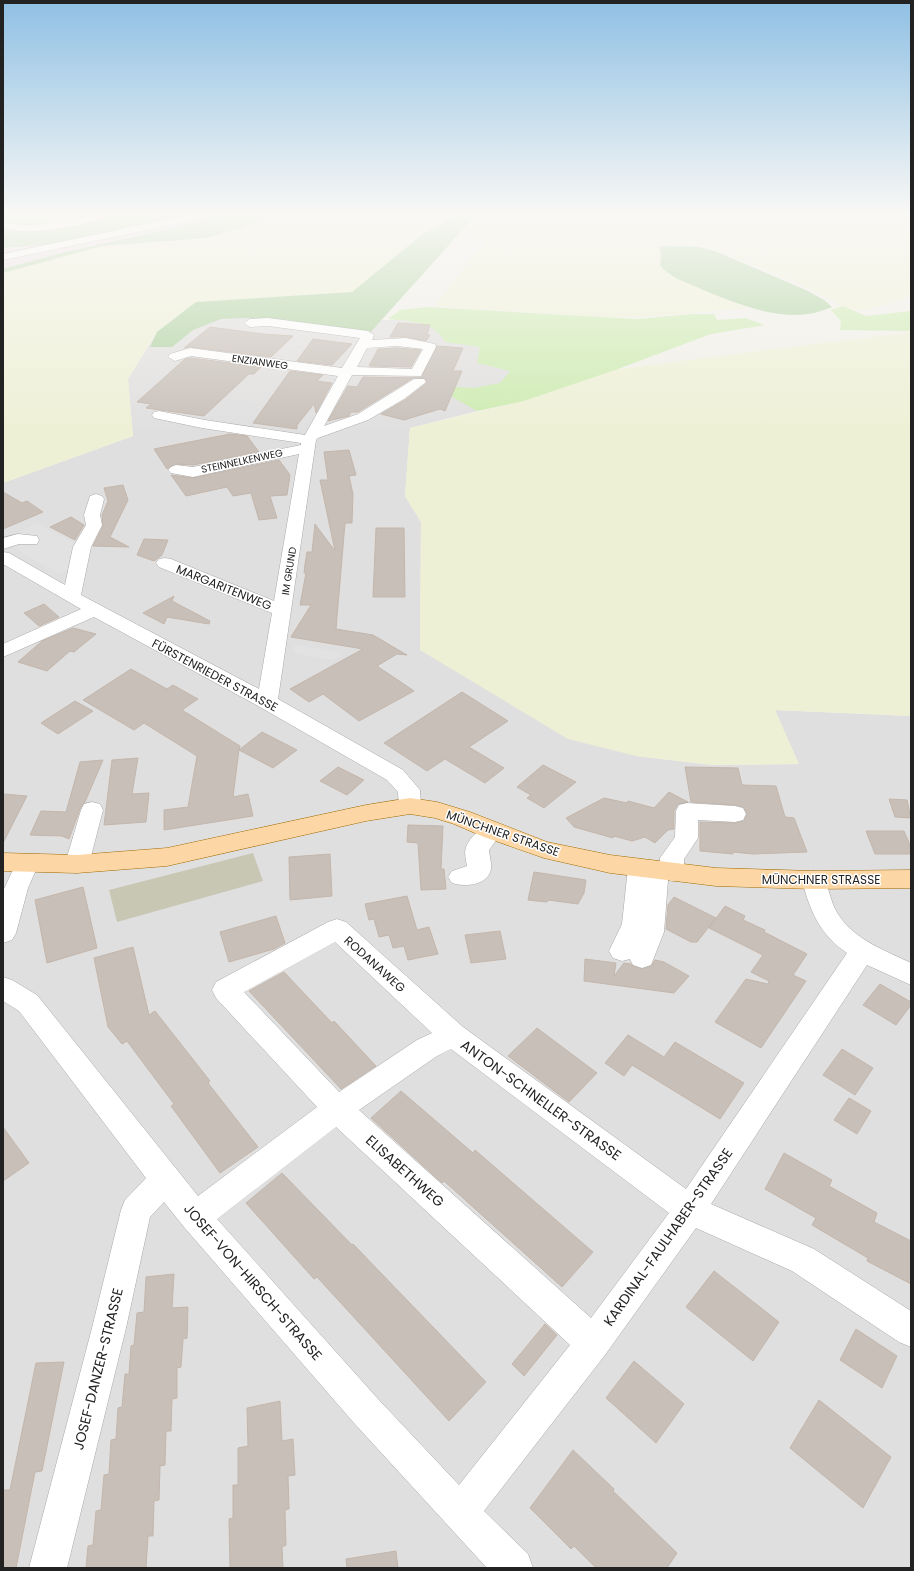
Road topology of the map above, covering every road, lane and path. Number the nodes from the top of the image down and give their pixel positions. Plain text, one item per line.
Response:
1 (250, 323) dead end
2 (366, 339) junction
3 (176, 357) dead end
4 (347, 372) junction
5 (419, 382) dead end
6 (159, 415) dead end
7 (309, 441) junction
8 (176, 470) dead end
9 (96, 499) dead end
10 (31, 540) dead end
11 (3, 544) edge
12 (3, 557) edge
13 (165, 563) dead end
14 (72, 597) junction
15 (289, 605) junction
16 (95, 610) junction
17 (3, 651) edge
18 (267, 702) junction
19 (410, 806) junction
20 (92, 810) dead end
21 (735, 814) dead end
22 (492, 831) junction
23 (3, 862) edge
24 (27, 864) junction
25 (77, 864) junction
26 (656, 870) junction
27 (460, 877) dead end
28 (911, 879) edge
29 (814, 880) junction
30 (3, 933) edge
31 (863, 950) junction
32 (632, 955) dead end
33 (910, 974) edge
34 (3, 988) edge
35 (225, 990) joint
36 (453, 1035) junction
37 (337, 1109) junction
38 (165, 1180) junction
39 (690, 1210) junction
40 (195, 1217) junction
41 (911, 1330) edge
42 (593, 1343) junction
43 (460, 1513) junction
44 (48, 1568) edge
45 (514, 1568) edge

1 - 2 street
2 - 4 street, IM GRUND
2 - 4 street, ENZIANWEG
3 - 4 street, ENZIANWEG
4 - 7 street, IM GRUND
5 - 7 street
6 - 7 street
7 - 8 street, STEINNELKENWEG
7 - 15 street, IM GRUND
9 - 14 street
10 - 11 street
12 - 14 street, FÜRSTENRIEDER STRASSE
13 - 15 street, MARGARITENWEG
14 - 16 street, FÜRSTENRIEDER STRASSE
15 - 18 street, IM GRUND
16 - 17 street
16 - 18 street, FÜRSTENRIEDER STRASSE
18 - 19 street, FÜRSTENRIEDER STRASSE
19 - 22 main road, MÜNCHNER STRASSE
19 - 25 main road, MÜNCHNER STRASSE
20 - 25 street
21 - 26 street
22 - 26 main road, MÜNCHNER STRASSE
22 - 27 street
23 - 24 main road, MÜNCHNER STRASSE
24 - 25 main road, MÜNCHNER STRASSE
24 - 30 street
26 - 29 main road, MÜNCHNER STRASSE
26 - 32 street
28 - 29 main road, MÜNCHNER STRASSE
29 - 31 street
31 - 33 street
31 - 39 street, KARDINAL-FAULHABER-STRASSE
34 - 38 street, JOSEF-VON-HIRSCH-STRASSE
35 - 36 street, RODANAWEG
35 - 37 street, ELISABETHWEG
36 - 37 street, ANTON-SCHNELLER-STRASSE
36 - 39 street, ANTON-SCHNELLER-STRASSE
37 - 40 street, ANTON-SCHNELLER-STRASSE
37 - 42 street, ELISABETHWEG
38 - 40 street, JOSEF-VON-HIRSCH-STRASSE
38 - 44 street, JOSEF-DANZER-STRASSE
39 - 41 street, ANTON-SCHNELLER-STRASSE
39 - 42 street, KARDINAL-FAULHABER-STRASSE
40 - 43 street, JOSEF-VON-HIRSCH-STRASSE
42 - 43 street, KARDINAL-FAULHABER-STRASSE
43 - 45 street, JOSEF-VON-HIRSCH-STRASSE

